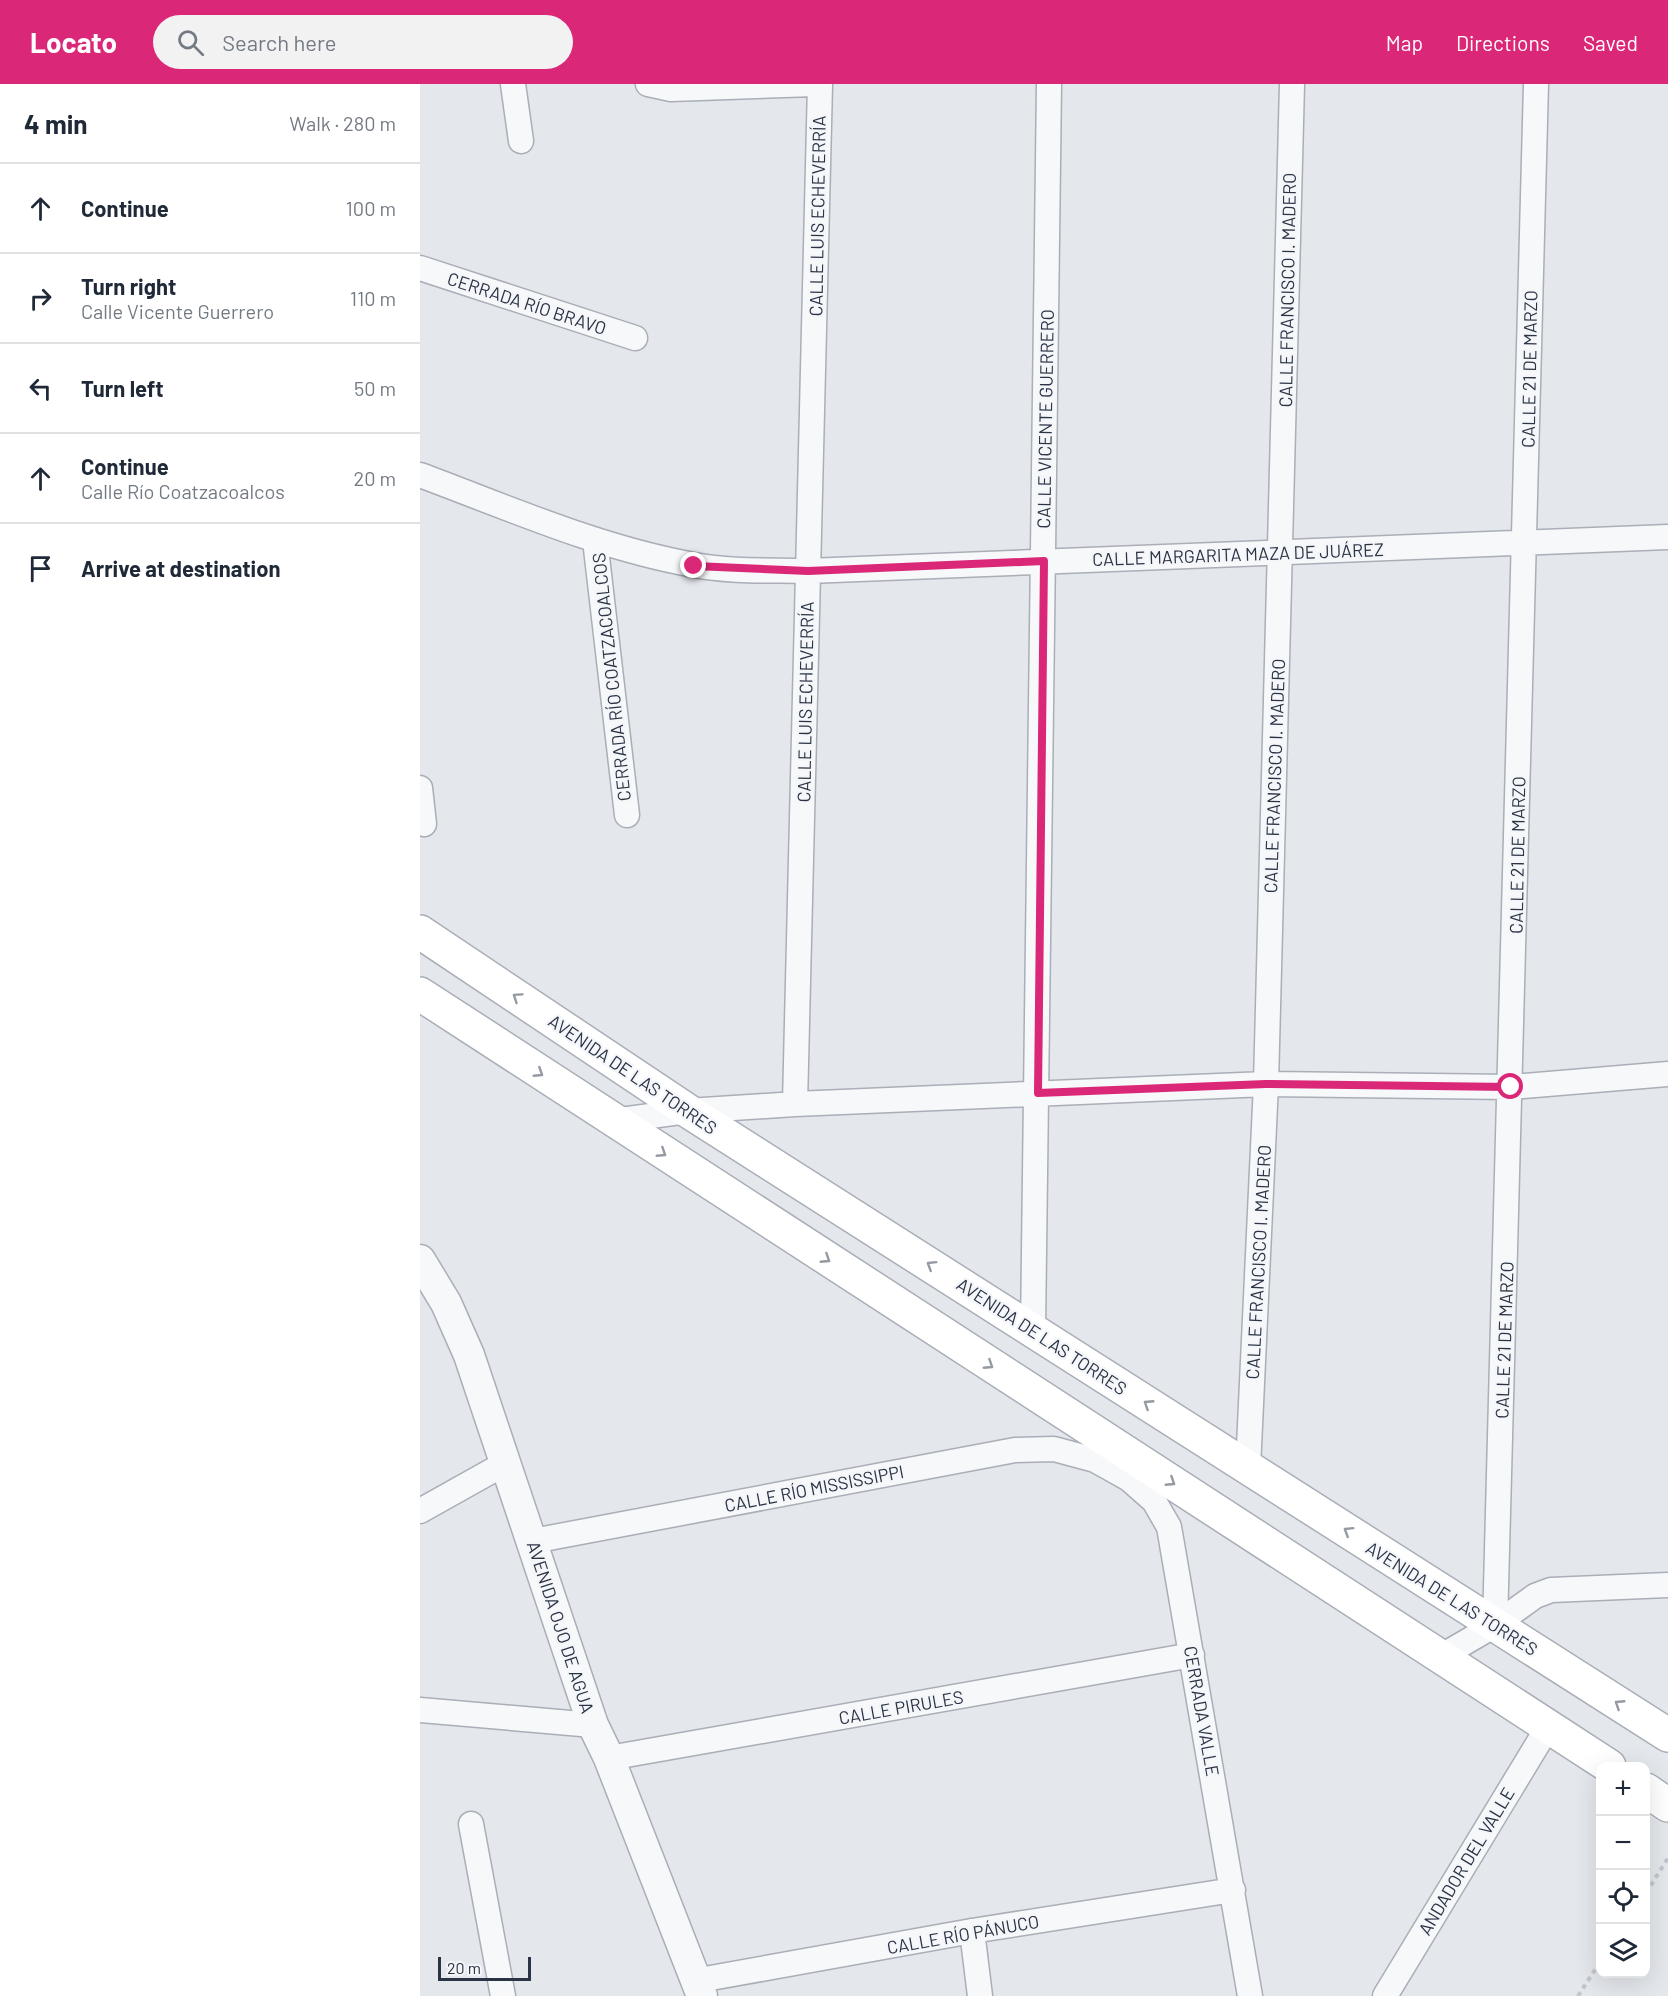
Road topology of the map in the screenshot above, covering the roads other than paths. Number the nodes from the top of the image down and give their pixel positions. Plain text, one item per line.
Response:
1 (513, 84) edge
2 (813, 84) edge
3 (820, 84) edge
4 (1049, 84) edge
5 (1292, 84) edge
6 (1536, 84) edge
7 (649, 85) edge
8 (520, 141) dead end
9 (420, 268) edge
10 (635, 338) dead end
11 (420, 475) edge
12 (1668, 537) edge
13 (595, 540) junction
14 (1525, 543) junction
15 (1280, 552) junction
16 (1044, 561) junction
17 (808, 571) junction
18 (420, 788) edge
19 (627, 815) dead end
20 (424, 824) dead end
21 (420, 932) edge
22 (420, 994) edge
23 (1668, 1074) edge
24 (1266, 1084) junction
25 (1511, 1087) junction
26 (1038, 1093) junction
27 (795, 1104) junction
28 (688, 1111) junction
29 (613, 1121) junction
30 (420, 1260) edge
31 (1033, 1330) junction
32 (1095, 1460) joint
33 (504, 1464) junction
34 (1248, 1468) junction
35 (420, 1511) edge
36 (533, 1541) junction
37 (1668, 1585) edge
38 (1495, 1625) junction
39 (1192, 1655) junction
40 (1440, 1657) junction
41 (420, 1710) edge
42 (593, 1725) junction
43 (1548, 1727) junction
44 (1668, 1735) edge
45 (609, 1758) junction
46 (1602, 1762) edge
47 (1650, 1793) edge
48 (1668, 1804) edge
49 (471, 1824) dead end
50 (1233, 1890) junction
51 (972, 1931) junction
52 (698, 1989) edge
53 (503, 1996) edge
54 (980, 1996) edge
55 (1250, 1996) edge
56 (1385, 1996) edge

1 - 8 street
2 - 7 street
3 - 17 street, CALLE LUIS ECHEVERRÍA
4 - 16 street, CALLE VICENTE GUERRERO
5 - 15 street, CALLE FRANCISCO I. MADERO
6 - 14 street, CALLE 21 DE MARZO
9 - 10 street, CERRADA RÍO BRAVO
11 - 13 street, CALLE MARGARITA MAZA DE JUÁREZ
12 - 14 street, CALLE MARGARITA MAZA DE JUÁREZ
13 - 17 street, CALLE MARGARITA MAZA DE JUÁREZ
13 - 19 street, CERRADA RÍO COATZACOALCOS
14 - 15 street, CALLE MARGARITA MAZA DE JUÁREZ
14 - 25 street, CALLE 21 DE MARZO
15 - 16 street, CALLE MARGARITA MAZA DE JUÁREZ
15 - 24 street, CALLE FRANCISCO I. MADERO
16 - 17 street, CALLE MARGARITA MAZA DE JUÁREZ
16 - 26 street, CALLE VICENTE GUERRERO
17 - 27 street, CALLE LUIS ECHEVERRÍA
18 - 20 street
28 -> 21 main road, AVENIDA DE LAS TORRES
22 -> 29 main road
23 - 25 street
24 - 25 street
24 - 26 street
24 - 34 street, CALLE FRANCISCO I. MADERO
25 - 38 street, CALLE 21 DE MARZO
26 - 27 street
26 - 31 street, CALLE VICENTE GUERRERO
27 - 28 street
28 - 29 street
31 -> 28 main road, AVENIDA DE LAS TORRES
29 -> 40 main road
30 - 33 street, AVENIDA OJO DE AGUA
34 -> 31 main road, AVENIDA DE LAS TORRES
32 - 36 street, CALLE RÍO MISSISSIPPI
32 - 39 street, CERRADA VALLE
33 - 35 street
33 - 36 street, AVENIDA OJO DE AGUA
38 -> 34 main road, AVENIDA DE LAS TORRES
36 - 42 street, AVENIDA OJO DE AGUA
37 - 38 street
38 - 40 street
44 -> 38 main road, AVENIDA DE LAS TORRES
39 - 45 street, CALLE PIRULES
39 - 50 street, CERRADA VALLE
40 - 43 main road
41 - 42 street
42 - 45 street, AVENIDA OJO DE AGUA
43 - 46 main road
43 - 56 street, ANDADOR DEL VALLE
45 - 52 street, AVENIDA OJO DE AGUA
47 - 48 main road
49 - 53 street
50 - 51 street, CALLE RÍO PÁNUCO
50 - 55 street, CERRADA VALLE
51 - 52 street, CALLE RÍO PÁNUCO
51 - 54 street

